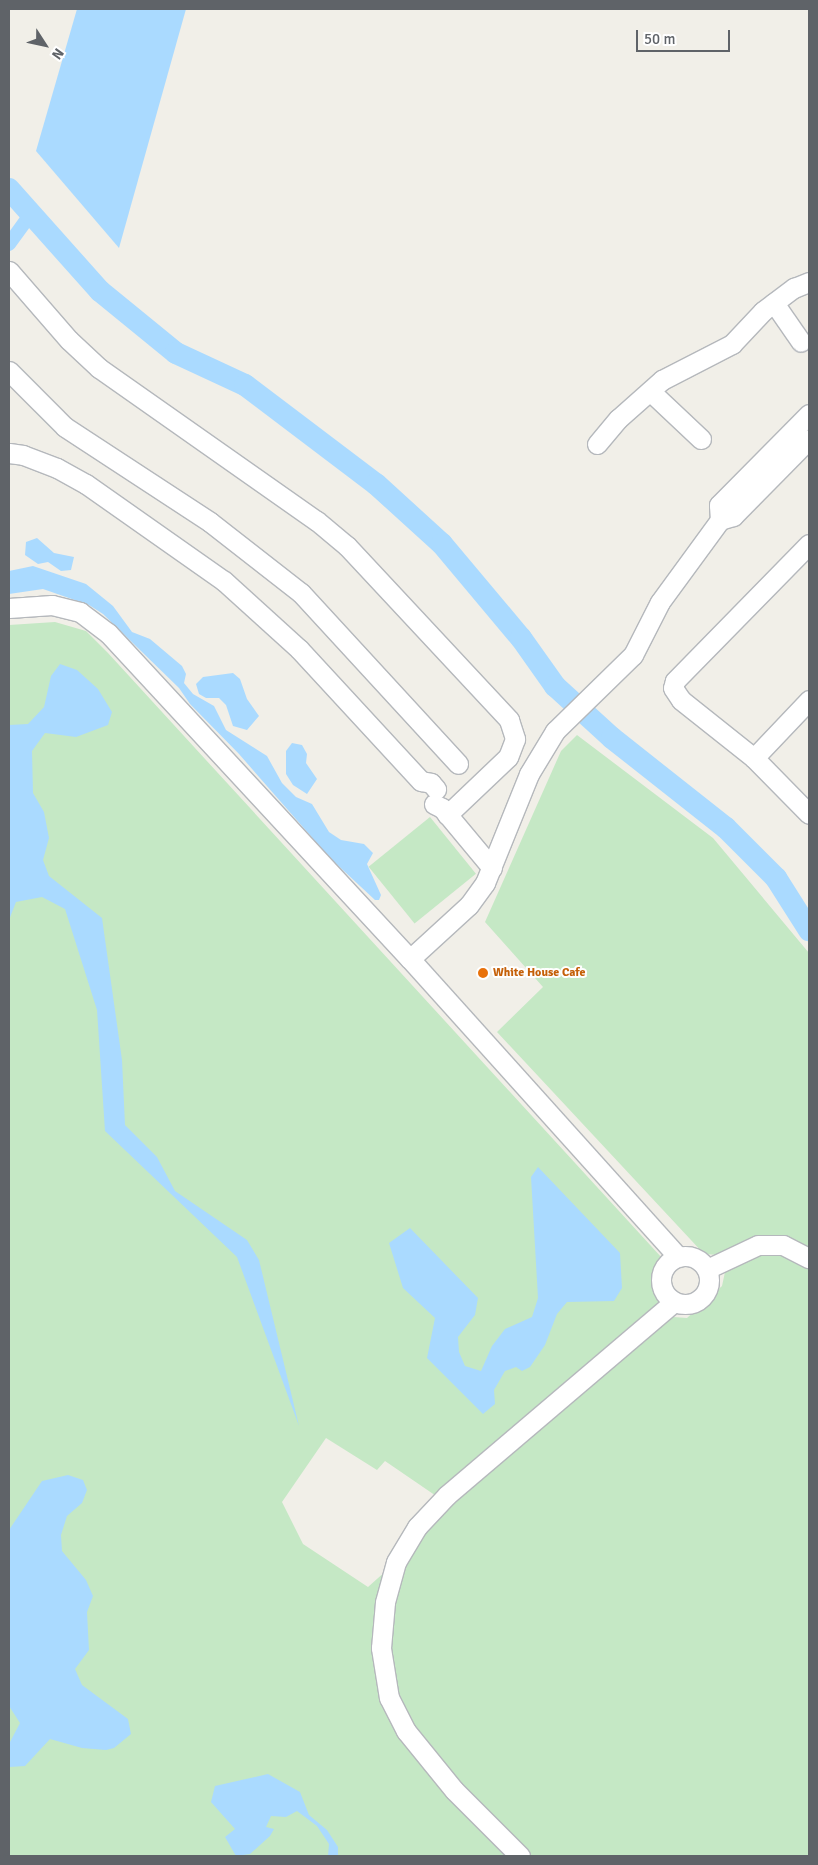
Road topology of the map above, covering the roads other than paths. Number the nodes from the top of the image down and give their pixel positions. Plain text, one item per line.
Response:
1 (9, 271) edge
2 (809, 282) edge
3 (774, 303) junction
4 (801, 342) dead end
5 (9, 372) edge
6 (650, 391) junction
7 (809, 414) edge
8 (701, 439) dead end
9 (809, 439) edge
10 (597, 444) dead end
11 (9, 453) edge
12 (720, 520) junction
13 (809, 544) edge
14 (9, 608) edge
15 (809, 700) edge
16 (754, 758) junction
17 (458, 764) dead end
18 (436, 799) junction
19 (809, 814) edge
20 (492, 868) junction
21 (410, 959) junction
22 (678, 1257) junction
23 (809, 1258) edge
24 (707, 1269) junction
25 (674, 1302) junction
26 (520, 1856) edge

1 - 18 street
2 - 3 street
3 - 4 street
3 - 6 street
5 - 17 street
6 - 8 street
6 - 10 street
7 - 12 street
9 - 12 street
11 - 18 street
12 - 20 street
13 - 16 street
14 - 21 street
15 - 16 street
16 - 19 street
18 - 20 street
20 - 21 street
21 - 22 street
22 - 24 street
22 - 25 street
23 - 24 street
24 - 25 street
25 - 26 street

